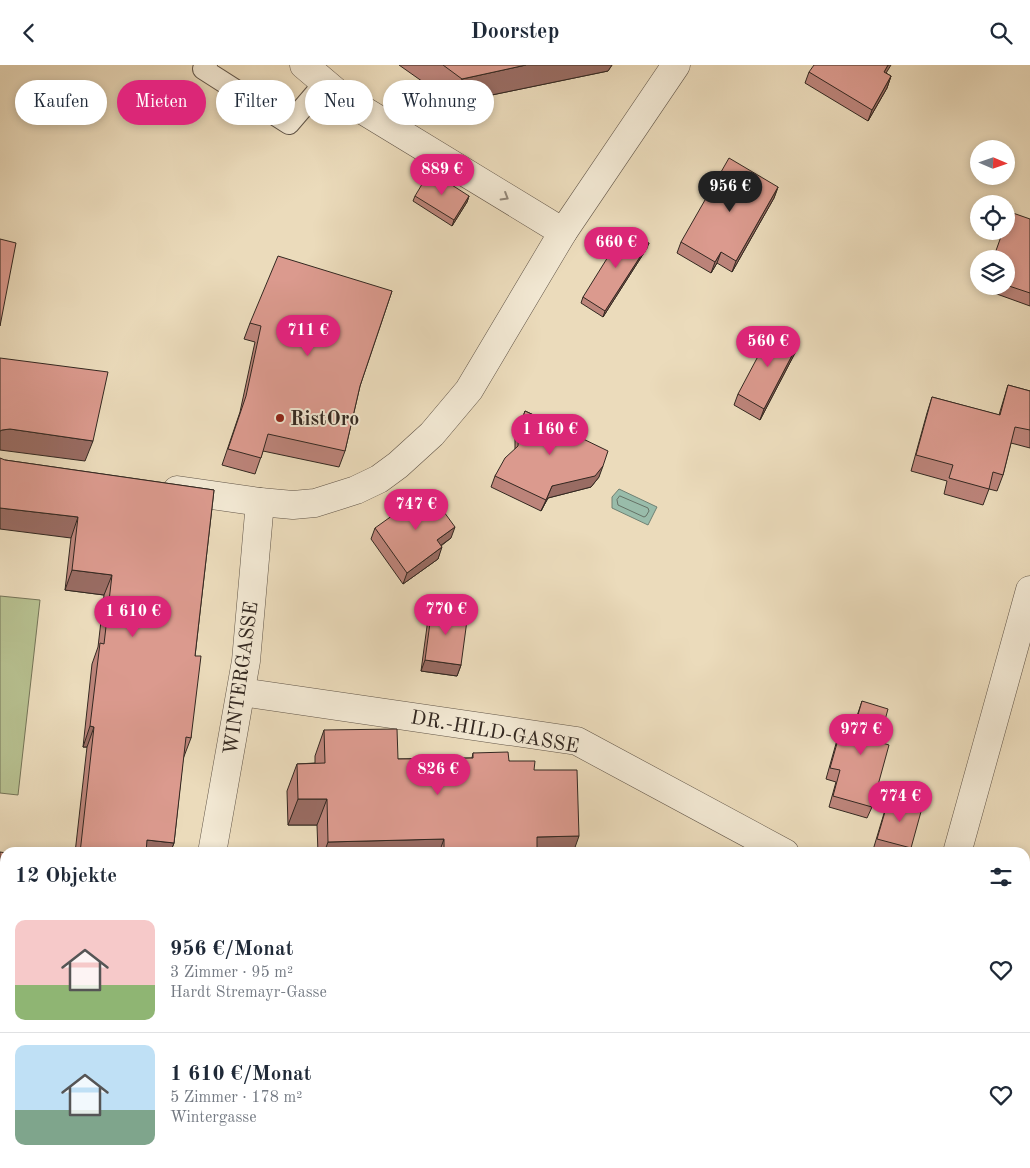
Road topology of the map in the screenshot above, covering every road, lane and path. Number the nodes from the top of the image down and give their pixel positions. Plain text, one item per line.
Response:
1 (207, 65) edge
2 (676, 65) edge
3 (314, 73) edge
4 (563, 232) junction
5 (154, 487) edge
6 (260, 502) junction
7 (1030, 590) edge
8 (241, 692) junction
9 (213, 847) edge
10 (773, 847) edge
11 (958, 847) edge

1 - 3 lane
2 - 4 street
3 -> 4 street
4 - 6 street
5 - 6 street
6 - 8 street, WINTERGASSE
7 - 11 street
8 - 9 street, WINTERGASSE
8 - 10 street, DR.-HILD-GASSE

